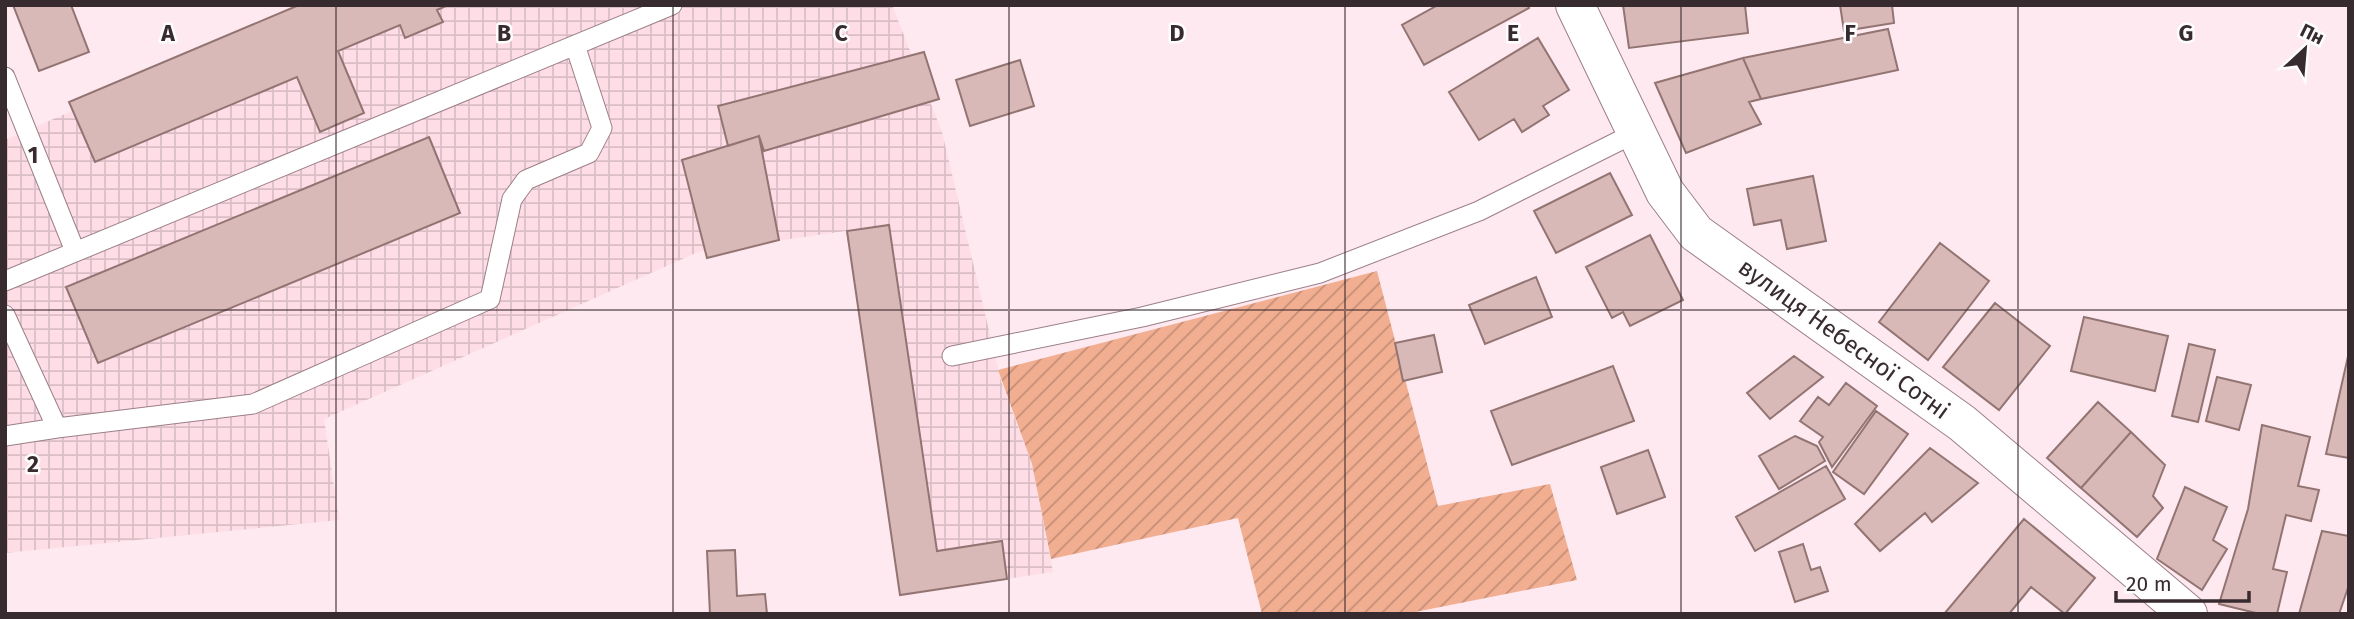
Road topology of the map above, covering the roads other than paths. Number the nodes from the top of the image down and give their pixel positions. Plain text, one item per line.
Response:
1 (672, 5) edge
2 (1575, 5) edge
3 (575, 46) junction
4 (5, 77) edge
5 (1637, 132) junction
6 (75, 251) junction
7 (5, 281) edge
8 (5, 315) edge
9 (952, 356) dead end
10 (57, 428) junction
11 (5, 436) edge
12 (2188, 614) edge

1 - 3 lane
2 - 5 street, вулиця Небесної Сотні
3 - 6 lane
3 - 10 lane
4 - 6 lane
5 - 9 lane
5 - 12 street, вулиця Небесної Сотні
6 - 7 lane
8 - 10 lane
10 - 11 lane

